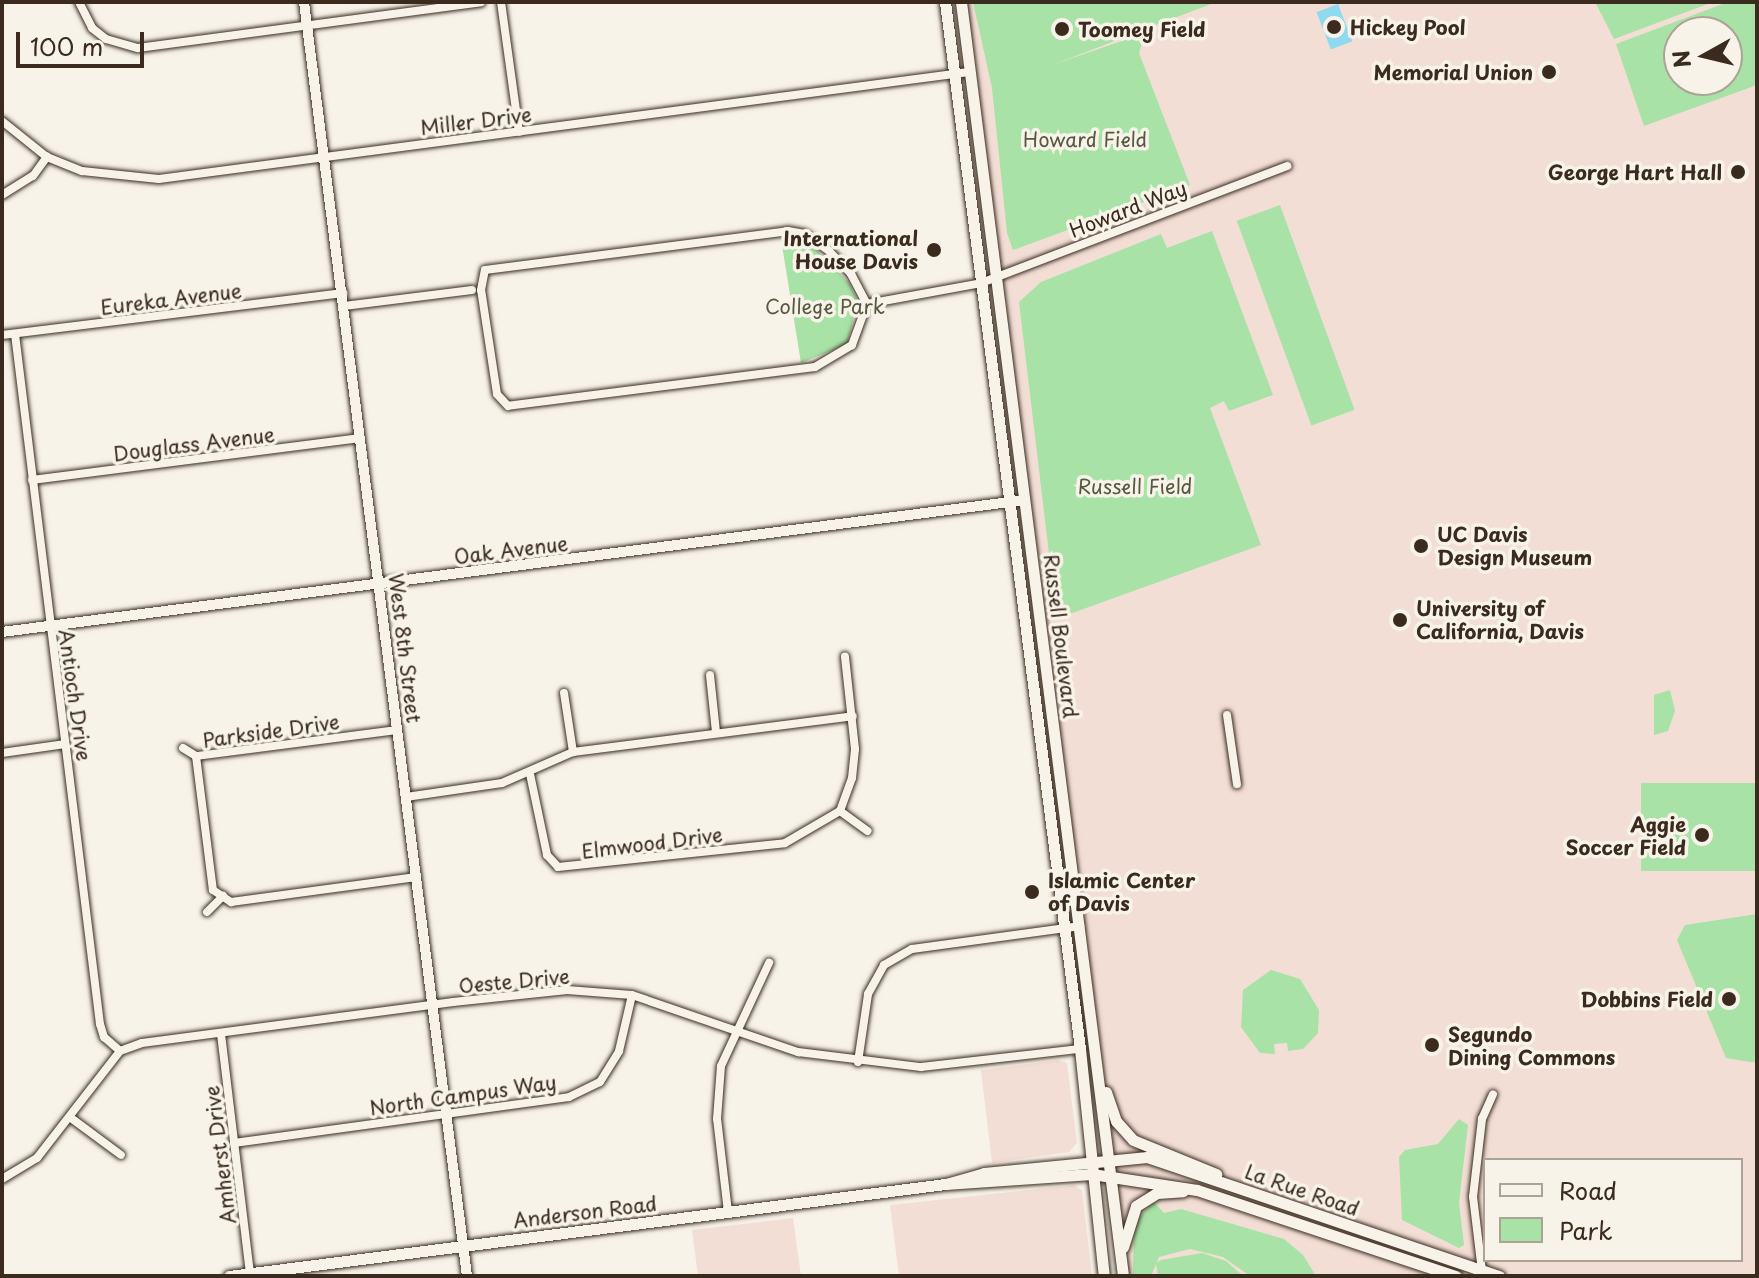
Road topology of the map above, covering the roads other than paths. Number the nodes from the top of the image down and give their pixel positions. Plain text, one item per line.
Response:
1 (79, 2) edge
2 (304, 2) edge
3 (400, 2) edge
4 (481, 2) edge
5 (501, 2) edge
6 (945, 2) edge
7 (961, 2) edge
8 (402, 12) junction
9 (307, 25) junction
10 (969, 72) junction
11 (955, 73) junction
12 (2, 121) edge
13 (519, 132) junction
14 (47, 157) junction
15 (324, 157) junction
16 (1287, 166) dead end
17 (2, 195) edge
18 (993, 278) junction
19 (981, 283) junction
20 (472, 290) dead end
21 (343, 293) junction
22 (867, 304) junction
23 (344, 306) junction
24 (15, 334) junction
25 (2, 335) edge
26 (360, 438) junction
27 (32, 480) junction
28 (1025, 500) junction
29 (1010, 502) junction
30 (379, 584) junction
31 (1023, 601) junction
32 (50, 628) junction
33 (1042, 631) junction
34 (2, 632) edge
35 (845, 657) dead end
36 (710, 675) dead end
37 (564, 693) dead end
38 (1227, 715) dead end
39 (853, 716) junction
40 (397, 730) junction
41 (716, 732) junction
42 (65, 744) junction
43 (183, 748) dead end
44 (573, 752) junction
45 (2, 753) edge
46 (196, 756) junction
47 (530, 774) junction
48 (1237, 784) dead end
49 (406, 797) junction
50 (840, 811) junction
51 (868, 831) dead end
52 (416, 877) junction
53 (223, 896) junction
54 (207, 912) dead end
55 (1080, 926) junction
56 (1065, 928) junction
57 (769, 963) dead end
58 (632, 995) junction
59 (433, 1005) junction
60 (736, 1029) junction
61 (221, 1034) junction
62 (1080, 1049) junction
63 (120, 1051) junction
64 (858, 1062) junction
65 (1099, 1073) junction
66 (1493, 1094) dead end
67 (446, 1114) junction
68 (71, 1118) junction
69 (234, 1143) junction
70 (121, 1155) dead end
71 (1109, 1158) junction
72 (1091, 1159) junction
73 (1092, 1174) junction
74 (1111, 1174) junction
75 (2, 1179) edge
76 (1221, 1181) junction
77 (951, 1185) junction
78 (1197, 1190) junction
79 (728, 1212) junction
80 (464, 1246) junction
81 (1121, 1251) junction
82 (1482, 1273) edge
83 (250, 1274) junction
84 (229, 1276) edge
85 (467, 1276) edge
86 (1104, 1276) edge
87 (1123, 1276) edge
88 (1456, 1276) edge
89 (1499, 1276) edge

1 - 9 street
2 - 9 street, West 8th Street
3 - 8 street
4 - 8 street
5 - 13 street
6 - 11 main road, Russell Boulevard
7 - 10 main road, Russell Boulevard
8 - 9 street
9 - 15 street, West 8th Street
10 - 11 street, Miller Drive
10 - 18 main road, Russell Boulevard
11 - 13 street, Miller Drive
11 - 19 main road, Russell Boulevard
12 - 14 street, Miller Drive
13 - 15 street, Miller Drive
14 - 15 street, Miller Drive
14 - 17 street
15 - 21 street, West 8th Street
16 - 18 street, Howard Way
18 - 19 street, Howard Way
18 - 28 main road, Russell Boulevard
19 - 22 street
19 - 29 main road, Russell Boulevard
20 - 23 street
21 - 23 street, West 8th Street
21 - 24 street, Eureka Avenue
22 - 22 street
23 - 26 street, West 8th Street
24 - 25 street, Eureka Avenue
24 - 27 street, Antioch Drive
26 - 27 street, Douglass Avenue
26 - 30 street, West 8th Street
27 - 32 street, Antioch Drive
28 - 29 street, Oak Avenue
28 - 33 main road, Russell Boulevard
29 - 30 street, Oak Avenue
29 - 31 main road, Russell Boulevard
30 - 32 street, Oak Avenue
30 - 40 street, West 8th Street
31 - 33 main road
31 - 56 main road, Russell Boulevard
32 - 34 street, Oak Avenue
32 - 42 street, Antioch Drive
33 - 55 main road, Russell Boulevard
35 - 39 street
36 - 41 street
37 - 44 street
38 - 48 street
39 - 41 street
39 - 50 street
40 - 46 street, Parkside Drive
40 - 49 street, West 8th Street
41 - 44 street
42 - 45 street
42 - 63 street, Antioch Drive
43 - 46 street
44 - 47 street
46 - 53 street, Parkside Drive
47 - 49 street
47 - 50 street, Elmwood Drive
49 - 52 street, West 8th Street
50 - 51 street
52 - 53 street
52 - 59 street, West 8th Street
53 - 54 street
55 - 56 street
55 - 65 main road, Russell Boulevard
56 - 62 main road, Russell Boulevard
56 - 64 street
57 - 60 street
58 - 59 street, Oeste Drive
58 - 60 street, Oeste Drive
58 - 67 street, North Campus Way
59 - 61 street, Oeste Drive
59 - 67 street, West 8th Street
60 - 64 street, Oeste Drive
60 - 79 street
61 - 63 street, Oeste Drive
61 - 69 street, Amherst Drive
62 - 64 street, Oeste Drive
62 - 72 main road, Russell Boulevard
63 - 68 street
65 - 71 main road, Russell Boulevard
65 - 76 main road
66 - 82 street
67 - 69 street, North Campus Way
67 - 80 street, West 8th Street
68 - 70 street
68 - 75 street
69 - 83 street, Amherst Drive
71 - 72 main road, La Rue Road
71 - 74 main road, Russell Boulevard
71 - 76 main road, La Rue Road
72 - 73 main road, Russell Boulevard
72 - 77 main road
73 - 74 main road, La Rue Road
73 - 77 main road, Anderson Road
73 - 86 main road, Russell Boulevard
74 - 78 main road, La Rue Road
74 - 81 main road, Russell Boulevard
76 - 82 main road, La Rue Road
77 - 79 main road, Anderson Road
78 - 81 main road
78 - 88 main road, La Rue Road
79 - 80 main road, Anderson Road
80 - 83 main road, Anderson Road
80 - 85 street, West 8th Street
81 - 87 main road, Russell Boulevard
82 - 89 main road, La Rue Road
83 - 84 main road, Anderson Road

